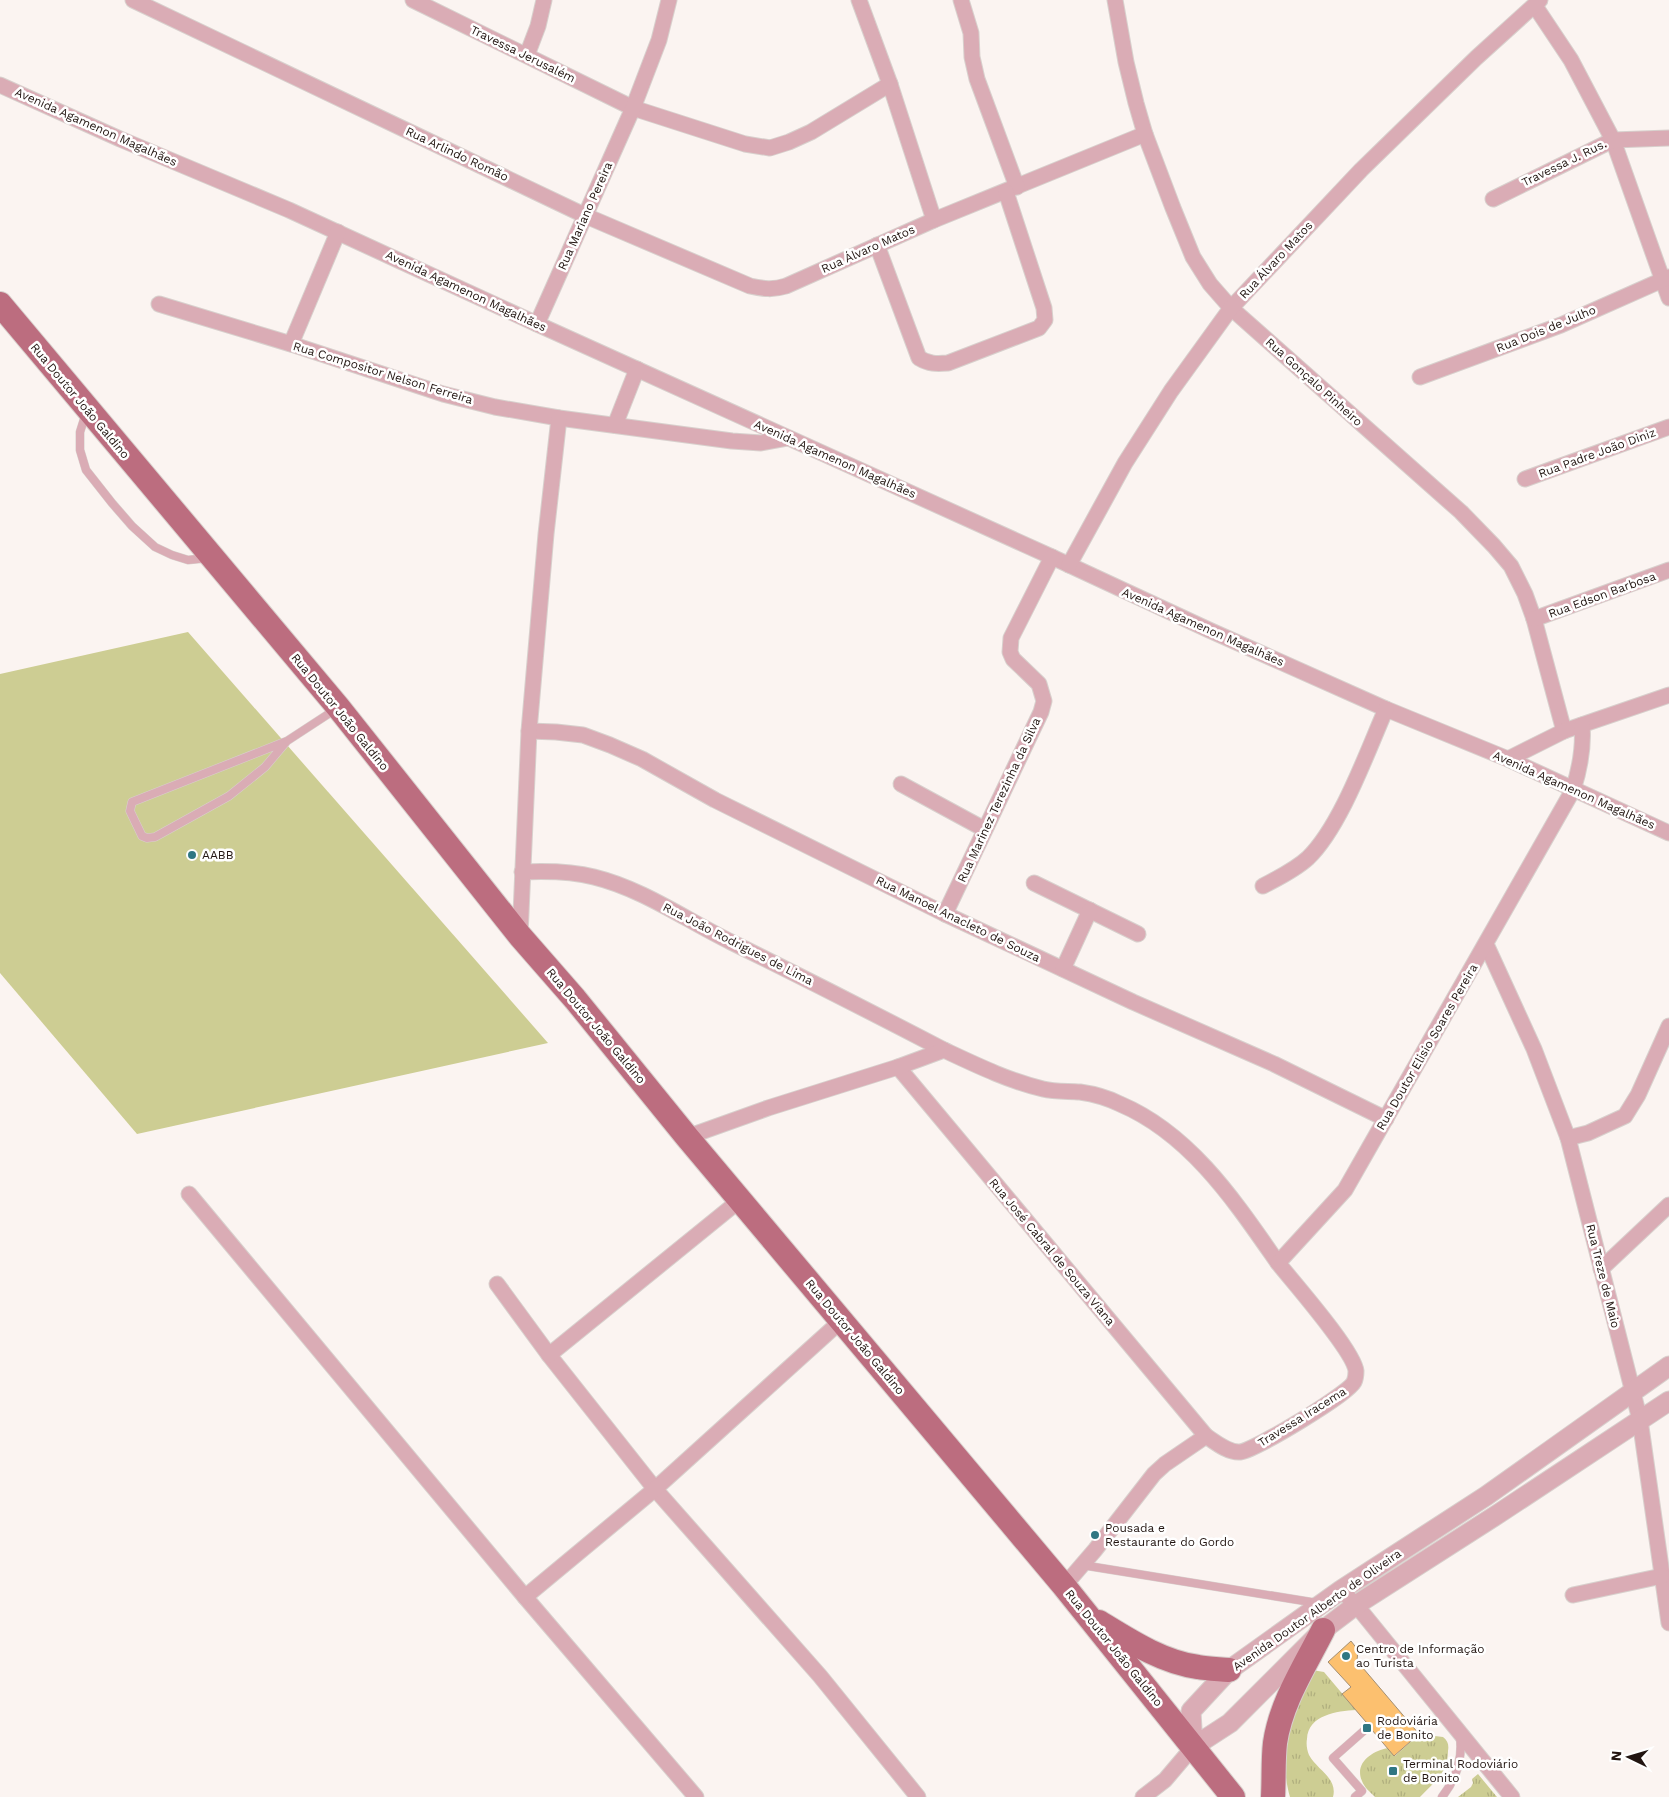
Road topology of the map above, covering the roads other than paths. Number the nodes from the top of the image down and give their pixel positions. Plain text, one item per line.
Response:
1 (133, 0) edge
2 (413, 0) edge
3 (544, 0) edge
4 (669, 0) edge
5 (859, 0) edge
6 (961, 0) edge
7 (1115, 0) edge
8 (1537, 3) edge
9 (527, 55) junction
10 (890, 84) junction
11 (0, 85) edge
12 (633, 108) junction
13 (1145, 134) junction
14 (1669, 138) edge
15 (1613, 140) junction
16 (1012, 189) junction
17 (1492, 199) dead end
18 (586, 216) junction
19 (934, 220) junction
20 (338, 232) junction
21 (877, 245) junction
22 (1666, 278) edge
23 (786, 286) joint
24 (1669, 298) edge
25 (0, 304) edge
26 (159, 304) dead end
27 (1231, 308) junction
28 (537, 324) junction
29 (290, 344) junction
30 (636, 369) junction
31 (1420, 376) dead end
32 (87, 409) junction
33 (559, 418) junction
34 (615, 425) junction
35 (1669, 427) edge
36 (788, 438) junction
37 (1525, 479) dead end
38 (1052, 557) junction
39 (212, 558) junction
40 (1069, 565) junction
41 (1669, 570) edge
42 (1534, 620) junction
43 (1669, 695) edge
44 (338, 707) junction
45 (1386, 709) junction
46 (1582, 725) junction
47 (529, 731) junction
48 (1564, 731) junction
49 (287, 741) junction
50 (1508, 759) junction
51 (901, 784) dead end
52 (1574, 790) junction
53 (984, 829) junction
54 (1669, 832) edge
55 (522, 872) junction
56 (1034, 882) dead end
57 (1262, 886) dead end
58 (1090, 910) junction
59 (945, 914) junction
60 (1138, 934) dead end
61 (520, 936) junction
62 (1486, 944) junction
63 (1063, 969) junction
64 (1669, 1026) edge
65 (944, 1050) junction
66 (898, 1068) junction
67 (1386, 1119) junction
68 (687, 1137) junction
69 (1568, 1138) junction
70 (189, 1194) dead end
71 (740, 1200) junction
72 (1669, 1205) edge
73 (1278, 1263) junction
74 (1601, 1269) junction
75 (497, 1284) dead end
76 (842, 1320) junction
77 (549, 1355) junction
78 (1669, 1366) edge
79 (1633, 1391) junction
80 (1669, 1401) edge
81 (1640, 1420) junction
82 (1206, 1436) junction
83 (655, 1489) junction
84 (1486, 1496) junction
85 (1498, 1514) junction
86 (1082, 1565) junction
87 (1662, 1576) junction
88 (1064, 1586) junction
89 (1342, 1590) junction
90 (1573, 1595) dead end
91 (525, 1597) junction
92 (1322, 1604) junction
93 (1356, 1605) junction
94 (1084, 1614) junction
95 (1669, 1623) edge
96 (1324, 1630) junction
97 (1229, 1670) junction
98 (1367, 1728) dead end
99 (1460, 1734) junction
100 (1193, 1746) junction
101 (1365, 1794) edge
102 (696, 1797) edge
103 (918, 1797) edge
104 (1143, 1797) edge
105 (1233, 1797) edge
106 (1274, 1797) edge
107 (1355, 1797) edge
108 (1442, 1797) edge
109 (1512, 1797) edge

1 - 18 street, Rua Arlindo Romão
2 - 9 street, Travessa Jerusalém
3 - 9 street
4 - 12 street, Rua Mariano Pereira
5 - 10 street
6 - 16 street
7 - 13 street, Rua Gonçalo Pinheiro
8 - 15 street
8 - 27 street, Rua Álvaro Matos
9 - 12 street, Travessa Jerusalém
10 - 12 street, Travessa Jerusalém
10 - 19 street
11 - 20 street, Avenida Agamenon Magalhães
12 - 18 street, Rua Mariano Pereira
13 - 16 street, Rua Álvaro Matos
13 - 27 street, Rua Gonçalo Pinheiro
14 - 15 street, Travessa J. Rus.
15 - 17 street, Travessa J. Rus.
15 - 22 street
16 - 19 street, Rua Álvaro Matos
16 - 21 street
18 - 23 street, Rua Arlindo Romão
18 - 28 street, Rua Mariano Pereira
19 - 21 street, Rua Álvaro Matos
20 - 28 street, Avenida Agamenon Magalhães
20 - 29 street
21 - 23 street, Rua Álvaro Matos
22 - 24 street
22 - 31 street, Rua Dois de Julho
25 - 32 main road, Rua Doutor João Galdino
26 - 29 street, Rua Compositor Nelson Ferreira
27 - 40 street, Rua Álvaro Matos
27 - 42 street, Rua Gonçalo Pinheiro
28 - 30 street, Avenida Agamenon Magalhães
29 - 33 street, Rua Compositor Nelson Ferreira
30 - 34 street
30 - 36 street, Avenida Agamenon Magalhães
32 - 39 main road, Rua Doutor João Galdino
32 - 39 lane
33 - 34 street, Rua Compositor Nelson Ferreira
33 - 47 street
34 - 36 street, Rua Compositor Nelson Ferreira
35 - 37 street, Rua Padre João Diniz
36 - 38 street, Avenida Agamenon Magalhães
38 - 40 street, Avenida Agamenon Magalhães
38 - 53 street, Rua Marinez Terezinha da Silva
39 - 44 main road, Rua Doutor João Galdino
40 - 45 street, Avenida Agamenon Magalhães
41 - 42 street, Rua Edson Barbosa
42 - 48 street, Rua Gonçalo Pinheiro
43 - 46 street
44 - 49 lane
44 - 61 main road, Rua Doutor João Galdino
45 - 50 street, Avenida Agamenon Magalhães
45 - 57 street
46 - 48 street
46 - 52 street, Rua Doutor Elisio Soares Pereira
47 - 55 street
47 - 59 street, Rua Manoel Anacleto de Souza
48 - 50 street
49 - 49 lane
50 - 52 street, Avenida Agamenon Magalhães
51 - 53 street
52 - 54 street, Avenida Agamenon Magalhães
52 - 62 street, Rua Doutor Elisio Soares Pereira
53 - 59 street, Rua Marinez Terezinha da Silva
55 - 61 street
55 - 65 street, Rua João Rodrigues de Lima
56 - 58 street
58 - 60 street
58 - 63 street
59 - 63 street, Rua Manoel Anacleto de Souza
61 - 68 main road, Rua Doutor João Galdino
62 - 67 street, Rua Doutor Elisio Soares Pereira
62 - 69 street, Rua Treze de Maio
63 - 67 street, Rua Manoel Anacleto de Souza
64 - 69 street
65 - 66 street
65 - 73 street, Rua João Rodrigues de Lima
66 - 68 street
66 - 82 street, Rua José Cabral de Souza Viana
67 - 73 street, Rua Doutor Elisio Soares Pereira
68 - 71 main road, Rua Doutor João Galdino
69 - 74 street, Rua Treze de Maio
70 - 91 street
71 - 76 main road, Rua Doutor João Galdino
71 - 77 street
72 - 74 street
73 - 82 street, Travessa Iracema
74 - 79 street, Rua Treze de Maio
75 - 77 street
76 - 83 street
76 - 88 main road, Rua Doutor João Galdino
77 - 83 street
78 - 79 street, Avenida Doutor Alberto de Oliveira
79 - 81 street, Rua Treze de Maio
79 - 84 street, Avenida Doutor Alberto de Oliveira
80 - 81 street, Avenida Doutor Alberto de Oliveira
81 - 85 street, Avenida Doutor Alberto de Oliveira
81 - 87 street, Rua Treze de Maio
82 - 86 street
83 - 91 street
83 - 103 street
84 - 85 street
84 - 89 street, Avenida Doutor Alberto de Oliveira
85 - 93 street, Avenida Doutor Alberto de Oliveira
86 - 88 street
86 - 92 lane
87 - 90 street
87 - 95 street, Rua Treze de Maio
88 - 94 main road, Rua Doutor João Galdino
89 - 92 street, Avenida Doutor Alberto de Oliveira
89 - 93 street
91 - 102 street
92 - 97 street, Avenida Doutor Alberto de Oliveira
93 - 96 street, Avenida Doutor Alberto de Oliveira
93 - 99 street
94 - 97 main road
94 - 100 main road, Rua Doutor João Galdino
96 - 100 street, Avenida Doutor Alberto de Oliveira
96 - 106 main road
97 - 100 street, Avenida Doutor Alberto de Oliveira
98 - 101 lane
99 - 108 lane
99 - 109 street
100 - 104 street
100 - 105 main road, Rua Doutor João Galdino
101 - 107 lane

